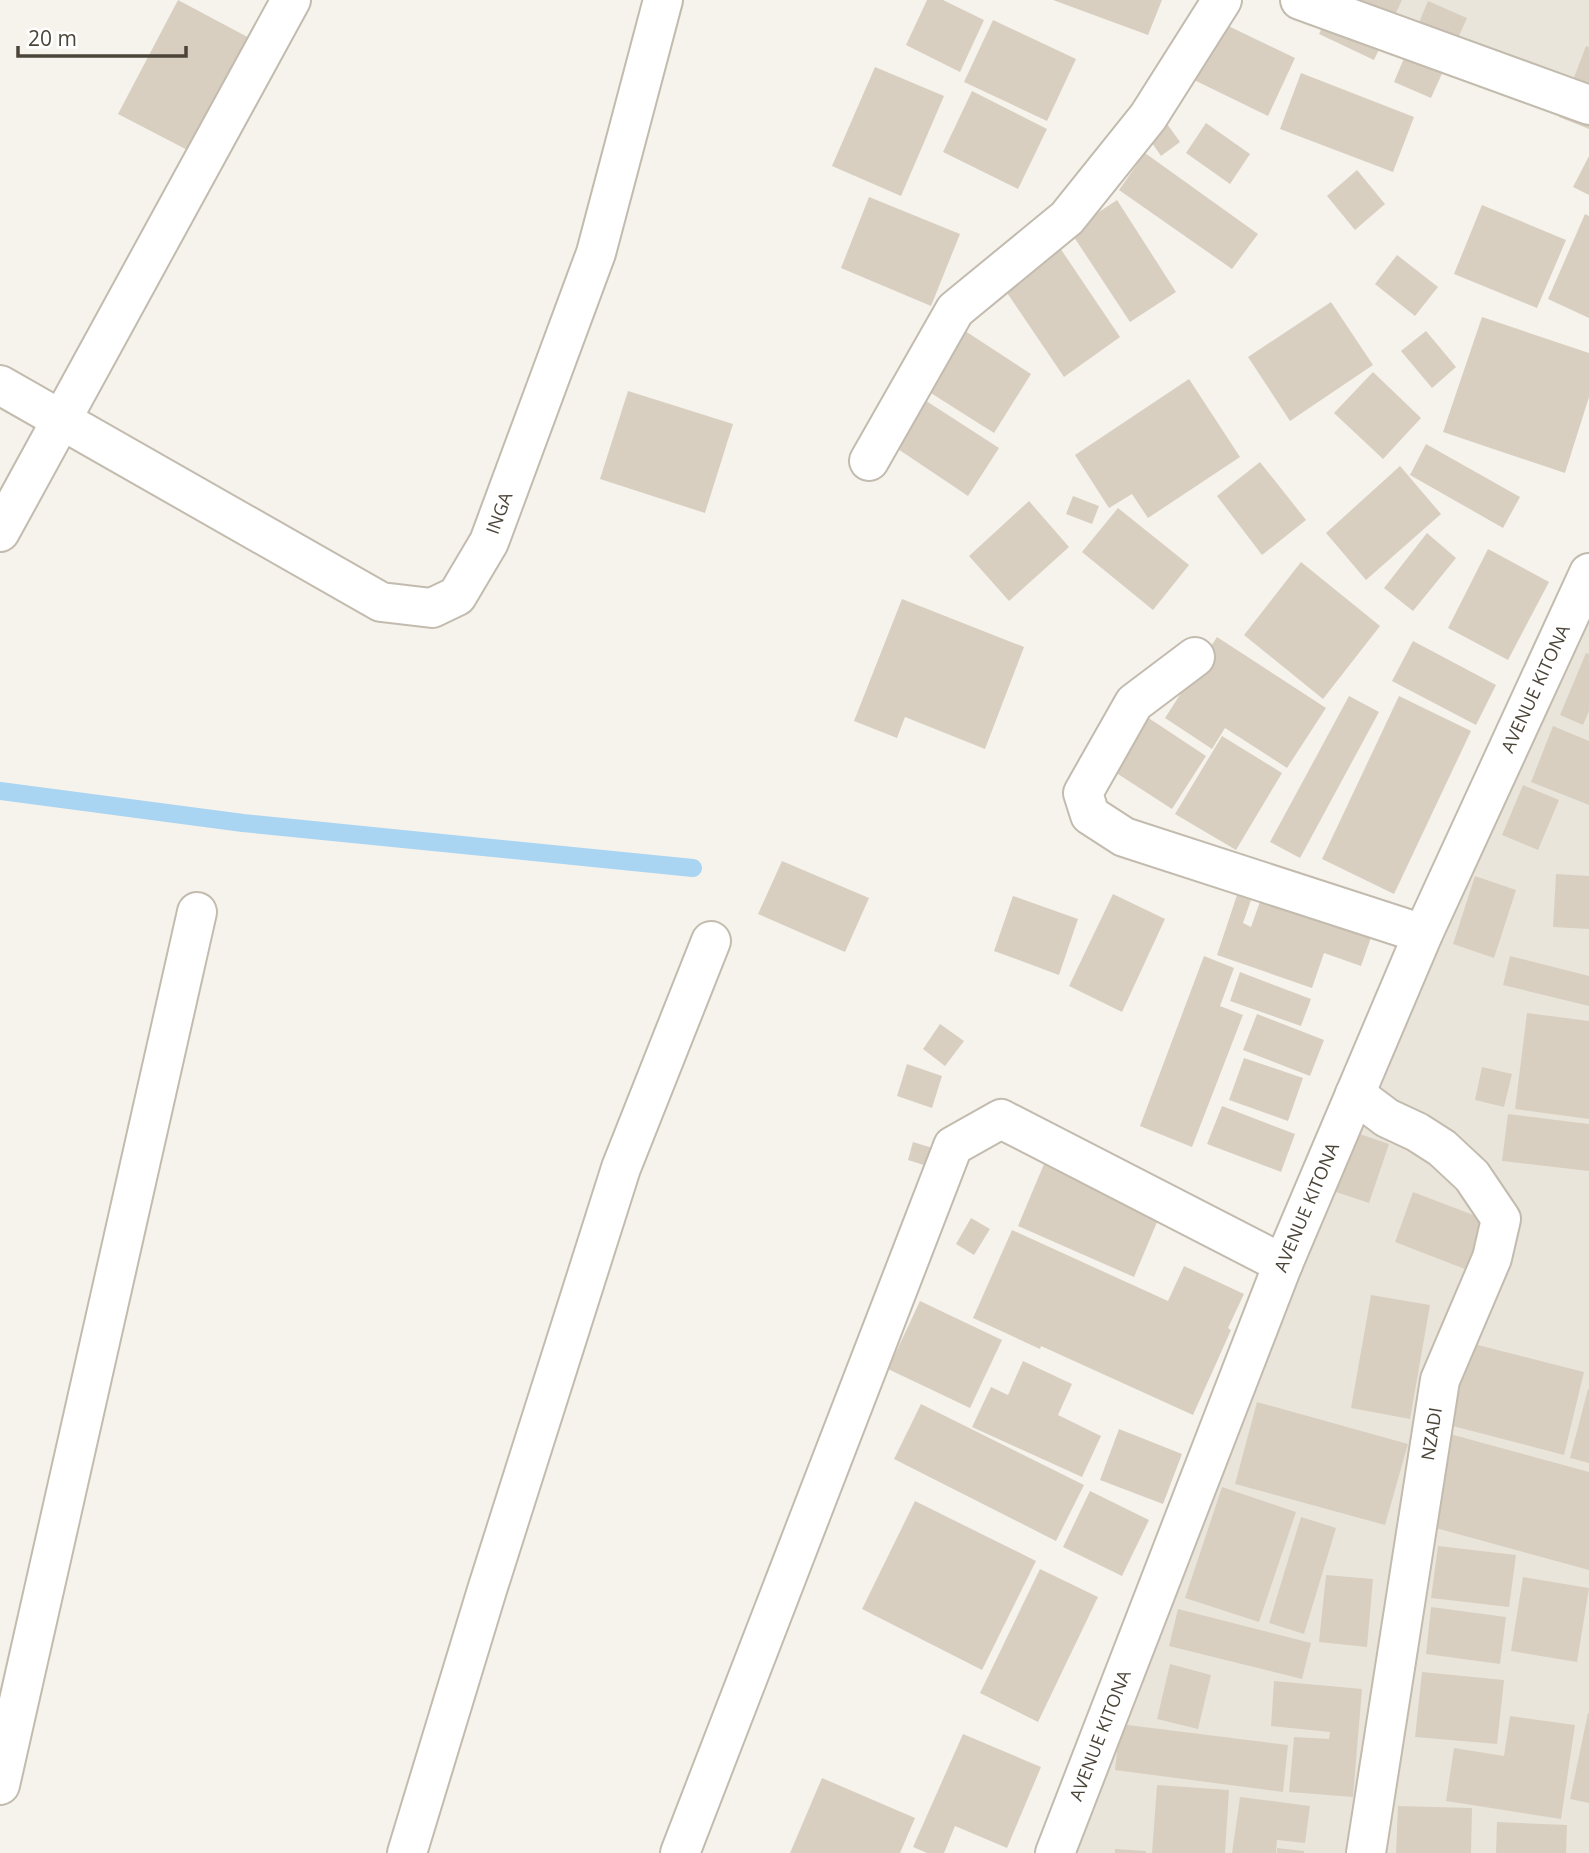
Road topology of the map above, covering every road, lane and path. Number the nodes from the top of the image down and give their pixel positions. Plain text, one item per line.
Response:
1 (291, 0) edge
2 (663, 0) edge
3 (1222, 0) edge
4 (1300, 0) edge
5 (1589, 105) edge
6 (0, 385) edge
7 (62, 420) junction
8 (869, 461) dead end
9 (0, 532) edge
10 (1589, 573) edge
11 (1195, 657) dead end
12 (197, 912) dead end
13 (1423, 934) junction
14 (711, 941) dead end
15 (1355, 1094) junction
16 (1283, 1264) junction
17 (0, 1785) edge
18 (407, 1853) edge
19 (680, 1853) edge
20 (1055, 1853) edge
21 (1366, 1853) edge

1 - 7 street
2 - 7 street, INGA
3 - 8 street
4 - 5 street
6 - 7 street, INGA
7 - 9 street
10 - 13 street, AVENUE KITONA
11 - 13 street
12 - 17 street
13 - 15 street, AVENUE KITONA
14 - 18 street
15 - 16 street, AVENUE KITONA
15 - 21 street, NZADI
16 - 19 street
16 - 20 street, AVENUE KITONA

